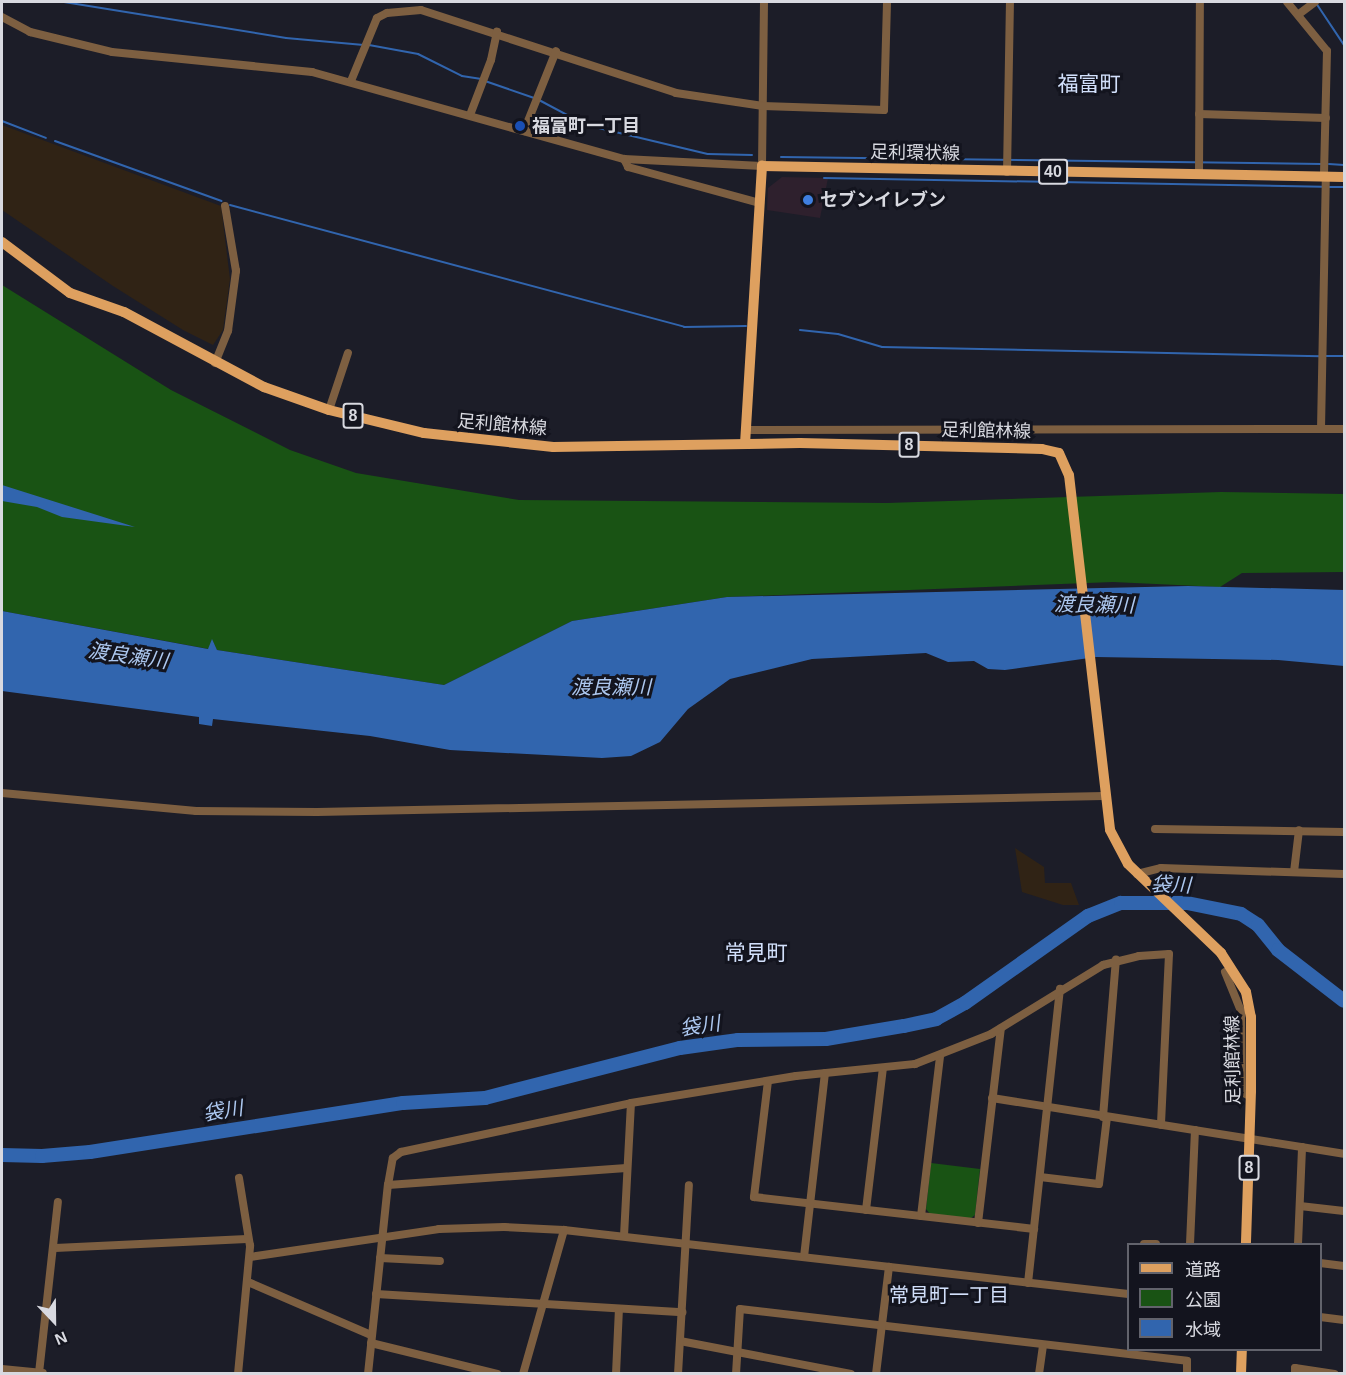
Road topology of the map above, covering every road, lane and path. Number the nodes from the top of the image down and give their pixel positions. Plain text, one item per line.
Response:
1 (432, 2) edge
2 (764, 2) edge
3 (887, 2) edge
4 (1010, 2) edge
5 (1200, 2) edge
6 (1287, 2) edge
7 (1314, 2) edge
8 (431, 11) junction
9 (1299, 14) junction
10 (2, 17) edge
11 (496, 32) junction
12 (556, 51) junction
13 (351, 81) junction
14 (763, 106) junction
15 (1199, 114) junction
16 (470, 115) junction
17 (1326, 118) junction
18 (524, 131) junction
19 (624, 159) junction
20 (762, 166) junction
21 (1007, 172) junction
22 (1199, 174) junction
23 (1325, 176) junction
24 (1344, 177) edge
25 (760, 203) junction
26 (225, 206) dead end
27 (2, 242) edge
28 (348, 353) dead end
29 (215, 363) junction
30 (329, 410) junction
31 (1321, 429) junction
32 (1344, 429) edge
33 (746, 430) junction
34 (745, 444) junction
35 (1104, 792) junction
36 (2, 793) edge
37 (1155, 829) dead end
38 (1299, 830) junction
39 (1344, 832) edge
40 (1294, 872) junction
41 (1344, 874) edge
42 (1138, 875) junction
43 (1116, 960) junction
44 (1225, 972) dead end
45 (1060, 989) junction
46 (1001, 1028) junction
47 (940, 1056) junction
48 (883, 1068) junction
49 (825, 1073) junction
50 (768, 1081) junction
51 (1251, 1097) junction
52 (992, 1098) junction
53 (631, 1103) junction
54 (1047, 1107) junction
55 (1105, 1117) junction
56 (1161, 1125) junction
57 (1194, 1130) junction
58 (1250, 1139) junction
59 (1302, 1147) junction
60 (1344, 1154) edge
61 (626, 1168) junction
62 (1040, 1177) junction
63 (239, 1178) dead end
64 (388, 1185) junction
65 (689, 1185) dead end
66 (58, 1202) dead end
67 (810, 1203) junction
68 (1300, 1206) junction
69 (866, 1210) junction
70 (1344, 1211) edge
71 (921, 1216) junction
72 (978, 1223) junction
73 (1034, 1229) junction
74 (564, 1230) junction
75 (624, 1236) junction
76 (382, 1238) junction
77 (247, 1239) junction
78 (1190, 1243) edge
79 (1246, 1243) edge
80 (1298, 1243) edge
81 (686, 1244) junction
82 (55, 1248) junction
83 (250, 1257) junction
84 (804, 1257) junction
85 (380, 1258) junction
86 (440, 1261) dead end
87 (1322, 1263) edge
88 (1344, 1266) edge
89 (889, 1267) junction
90 (248, 1282) junction
91 (1028, 1283) junction
92 (375, 1294) junction
93 (1127, 1294) edge
94 (543, 1304) junction
95 (619, 1308) junction
96 (682, 1312) junction
97 (1322, 1317) edge
98 (1344, 1320) edge
99 (882, 1326) junction
100 (370, 1338) junction
101 (680, 1341) junction
102 (1043, 1345) junction
103 (1242, 1351) edge
104 (738, 1352) junction
105 (1132, 1352) edge
106 (2, 1369) edge
107 (39, 1373) edge
108 (44, 1374) edge
109 (238, 1374) edge
110 (368, 1374) edge
111 (497, 1374) edge
112 (523, 1374) edge
113 (616, 1374) edge
114 (678, 1374) edge
115 (736, 1374) edge
116 (851, 1374) edge
117 (876, 1374) edge
118 (1039, 1374) edge
119 (1187, 1374) edge
120 (1241, 1374) edge
121 (1295, 1374) edge
122 (1335, 1374) edge

1 - 8 street
2 - 14 street
3 - 14 street
4 - 21 street
5 - 15 street
6 - 9 street
7 - 9 street
8 - 11 street
8 - 13 street
9 - 17 street
10 - 13 street
11 - 12 street
11 - 16 street
12 - 14 street
12 - 18 street
13 - 16 street
14 - 20 street
15 - 17 street
15 - 22 street
16 - 18 street
17 - 23 street
18 - 19 street
19 - 20 street
19 - 25 street
20 - 21 main road, 足利環状線 / 40
20 - 25 main road
21 - 22 main road, 足利環状線 / 40
22 - 23 main road, 足利環状線 / 40
23 - 24 main road, 足利環状線 / 40
23 - 31 street
25 - 33 main road
26 - 29 street
27 - 29 main road, 足利館林線 / 8
28 - 30 street
29 - 30 main road, 足利館林線 / 8
30 - 34 main road, 足利館林線 / 8
31 - 32 street
31 - 33 street
33 - 34 main road
34 - 35 main road, 足利館林線 / 8
35 - 36 street
35 - 42 main road, 足利館林線 / 8
37 - 38 street
38 - 39 street
38 - 40 street
40 - 41 street
40 - 42 street
42 - 51 main road, 足利館林線 / 8
43 - 45 street
43 - 55 street
43 - 56 street
44 - 51 street
45 - 46 street
45 - 54 street
46 - 47 street
46 - 52 street
47 - 48 street
47 - 71 street
48 - 49 street
48 - 69 street
49 - 50 street
49 - 67 street
50 - 53 street
50 - 67 street
51 - 58 main road, 足利館林線 / 8
52 - 54 street
52 - 72 street
53 - 61 street
53 - 64 street
54 - 55 street
54 - 62 street
55 - 56 street
55 - 62 street
56 - 57 street
57 - 58 street
57 - 78 street
58 - 59 street
58 - 79 main road, 足利館林線 / 8
59 - 60 street
59 - 68 street
61 - 64 street
61 - 75 street
62 - 73 street
63 - 77 street
64 - 76 street
65 - 81 street
66 - 82 street
67 - 69 street
67 - 84 street
68 - 70 street
68 - 80 street
69 - 71 street
71 - 72 street
72 - 73 street
73 - 91 street
74 - 75 street
74 - 76 street
74 - 94 street
75 - 81 street
76 - 83 street
76 - 85 street
77 - 82 street
77 - 83 street
81 - 84 street
81 - 96 street
82 - 107 street
83 - 90 street
84 - 89 street
85 - 86 street
85 - 92 street
87 - 88 street
89 - 91 street
89 - 99 street
90 - 100 street
90 - 109 street
91 - 93 street
92 - 94 street
92 - 100 street
94 - 95 street
94 - 112 street
95 - 96 street
95 - 113 street
96 - 101 street
97 - 98 street
99 - 102 street
99 - 104 street
99 - 117 street
100 - 110 street
100 - 111 street
101 - 104 street
101 - 114 street
102 - 105 street
102 - 118 street
103 - 120 main road
104 - 115 street
104 - 116 street
105 - 119 street
106 - 107 street
107 - 108 street
121 - 122 street

